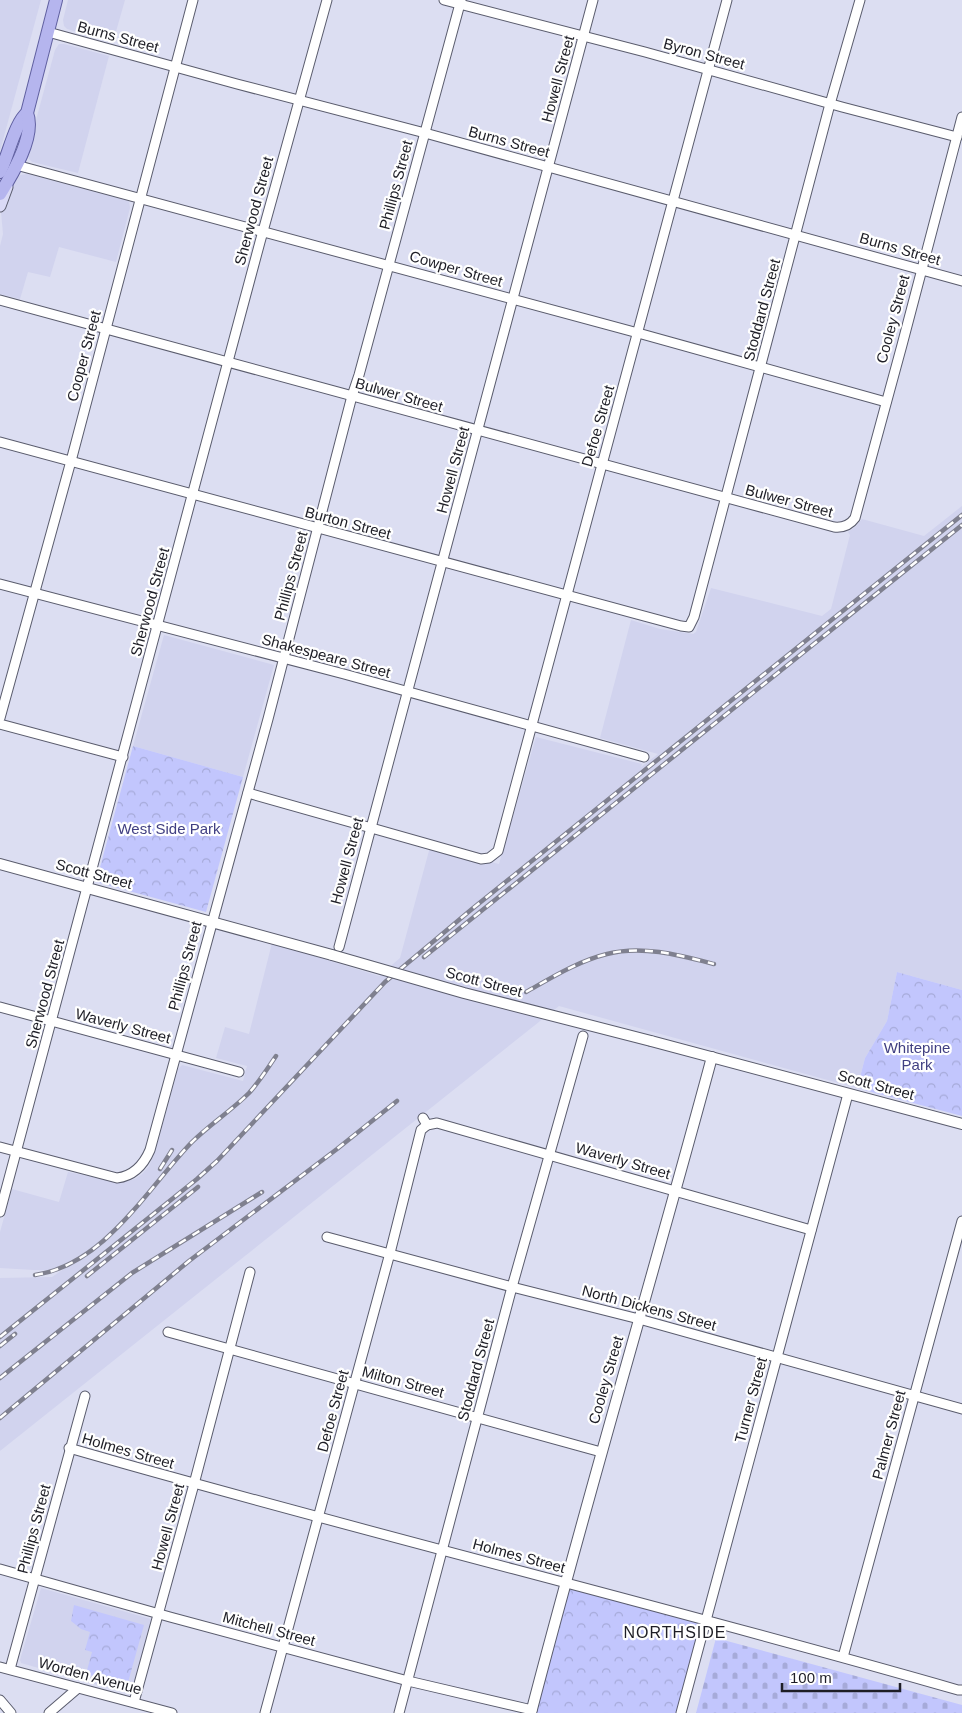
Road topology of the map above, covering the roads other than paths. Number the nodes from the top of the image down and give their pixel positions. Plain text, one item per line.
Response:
1 (56, 0) edge
2 (194, 0) edge
3 (327, 0) edge
4 (444, 0) edge
5 (593, 0) edge
6 (728, 0) edge
7 (860, 0) edge
8 (460, 2) edge
9 (48, 32) junction
10 (583, 36) junction
11 (176, 66) junction
12 (710, 70) junction
13 (299, 100) junction
14 (830, 104) junction
15 (27, 113) junction
16 (962, 117) edge
17 (425, 133) junction
18 (957, 136) junction
19 (548, 167) junction
20 (9, 171) edge
21 (0, 194) edge
22 (141, 198) junction
23 (674, 201) junction
24 (0, 206) edge
25 (263, 230) junction
26 (797, 234) junction
27 (388, 264) junction
28 (922, 269) junction
29 (962, 280) edge
30 (0, 300) edge
31 (513, 300) junction
32 (106, 329) junction
33 (638, 332) junction
34 (228, 363) junction
35 (761, 367) junction
36 (352, 396) junction
37 (886, 402) junction
38 (478, 431) junction
39 (0, 442) edge
40 (71, 461) junction
41 (602, 465) junction
42 (192, 494) junction
43 (726, 498) junction
44 (848, 525) joint
45 (318, 528) junction
46 (442, 563) junction
47 (0, 584) edge
48 (35, 594) junction
49 (566, 596) junction
50 (158, 624) junction
51 (690, 626) joint
52 (284, 658) junction
53 (406, 693) junction
54 (0, 718) edge
55 (0, 724) edge
56 (532, 727) junction
57 (123, 757) junction
58 (644, 757) dead end
59 (248, 793) junction
60 (370, 827) junction
61 (0, 864) edge
62 (88, 888) junction
63 (212, 922) junction
64 (339, 947) dead end
65 (0, 1007) edge
66 (52, 1020) junction
67 (583, 1036) dead end
68 (176, 1054) junction
69 (712, 1057) junction
70 (239, 1072) dead end
71 (848, 1094) junction
72 (425, 1122) joint
73 (962, 1124) edge
74 (0, 1147) edge
75 (16, 1152) junction
76 (549, 1154) junction
77 (676, 1191) junction
78 (0, 1212) edge
79 (962, 1221) edge
80 (811, 1230) junction
81 (327, 1237) dead end
82 (390, 1253) junction
83 (250, 1272) dead end
84 (512, 1287) junction
85 (638, 1319) junction
86 (168, 1332) dead end
87 (229, 1350) junction
88 (776, 1358) junction
89 (354, 1383) junction
90 (85, 1396) dead end
91 (914, 1396) junction
92 (962, 1409) edge
93 (478, 1417) junction
94 (69, 1448) junction
95 (601, 1452) junction
96 (194, 1484) junction
97 (318, 1516) junction
98 (442, 1549) junction
99 (0, 1569) edge
100 (35, 1578) junction
101 (566, 1583) junction
102 (159, 1614) junction
103 (706, 1620) junction
104 (283, 1647) junction
105 (843, 1656) junction
106 (0, 1667) edge
107 (10, 1670) junction
108 (408, 1681) junction
109 (78, 1688) junction
110 (962, 1690) edge
111 (0, 1700) edge
112 (134, 1702) junction
113 (531, 1712) edge
114 (11, 1713) edge
115 (48, 1713) edge
116 (172, 1713) edge
117 (265, 1713) edge
118 (399, 1713) edge
119 (681, 1713) edge

1 - 9 main road
2 - 11 street, Cooper Street
3 - 13 street, Sherwood Street
4 - 8 street, Byron Street
5 - 10 street, Howell Street
6 - 12 street, Defoe Street
7 - 14 street, Stoddard Street
8 - 10 street, Byron Street
8 - 17 street, Phillips Street
9 - 11 street, Burns Street
9 - 15 main road
10 - 12 street, Byron Street
10 - 19 street, Howell Street
11 - 13 street, Burns Street
11 - 22 street, Cooper Street
12 - 14 street, Byron Street
12 - 23 street, Defoe Street
13 - 17 street, Burns Street
13 - 25 street, Sherwood Street
14 - 18 street, Byron Street
14 - 26 street, Stoddard Street
15 - 20 main road
15 - 20 main road
16 - 18 street, Cooley Street
17 - 19 street, Burns Street
17 - 27 street, Phillips Street
18 - 28 street, Cooley Street
19 - 23 street, Burns Street
19 - 31 street, Howell Street
20 - 21 main road
20 - 22 street, Cowper Street
20 - 24 main road
22 - 25 street, Cowper Street
22 - 32 street, Cooper Street
23 - 26 street, Burns Street
23 - 33 street, Defoe Street
25 - 27 street, Cowper Street
25 - 34 street, Sherwood Street
26 - 28 street, Burns Street
26 - 35 street, Stoddard Street
27 - 31 street, Cowper Street
27 - 36 street, Phillips Street
28 - 29 street, Burns Street
28 - 37 street, Cooley Street
30 - 32 street, Bulwer Street
31 - 33 street, Cowper Street
31 - 38 street, Howell Street
32 - 34 street, Bulwer Street
32 - 40 street, Cooper Street
33 - 35 street, Cowper Street
33 - 41 street, Defoe Street
34 - 36 street, Bulwer Street
34 - 42 street, Sherwood Street
35 - 37 street, Cowper Street
35 - 43 street, Stoddard Street
36 - 38 street, Bulwer Street
36 - 45 street, Phillips Street
37 - 44 street, Cooley Street
38 - 41 street, Bulwer Street
38 - 46 street, Howell Street
39 - 40 street, Burton Street
40 - 42 street, Burton Street
40 - 48 street, Cooper Street
41 - 43 street, Bulwer Street
41 - 49 street, Defoe Street
42 - 45 street, Burton Street
42 - 50 street, Sherwood Street
43 - 44 street, Bulwer Street
43 - 51 street, Stoddard Street
45 - 46 street, Burton Street
45 - 52 street, Phillips Street
46 - 49 street, Burton Street
46 - 53 street, Howell Street
47 - 48 street, Shakespeare Street
48 - 50 street, Shakespeare Street
48 - 54 street, Cooper Street
49 - 51 street, Burton Street
49 - 56 street, Defoe Street
50 - 52 street, Shakespeare Street
50 - 57 street, Sherwood Street
52 - 53 street, Shakespeare Street
52 - 59 street, Phillips Street
53 - 56 street, Shakespeare Street
53 - 60 street, Howell Street
55 - 57 street
56 - 58 street, Shakespeare Street
56 - 60 street, Defoe Street
57 - 62 street, Sherwood Street
59 - 60 street
59 - 63 street, Phillips Street
60 - 64 street, Howell Street
61 - 62 street, Scott Street
62 - 63 street, Scott Street
62 - 66 street, Sherwood Street
63 - 68 street, Phillips Street
63 - 69 street, Scott Street, bridge
65 - 66 street, Waverly Street
66 - 68 street, Waverly Street
66 - 75 street, Sherwood Street
67 - 76 street, Stoddard Street
68 - 70 street, Waverly Street
68 - 75 street, Phillips Street
69 - 71 street, Scott Street
69 - 77 street, Cooley Street
71 - 73 street, Scott Street
71 - 80 street, Turner Street
72 - 76 street, Waverly Street
72 - 82 street, Defoe Street
74 - 75 street
75 - 78 street, Sherwood Street
76 - 77 street, Waverly Street
76 - 84 street, Stoddard Street
77 - 80 street, Waverly Street
77 - 85 street, Cooley Street
79 - 91 street, Palmer Street
80 - 88 street, Turner Street
81 - 82 street, North Dickens Street
82 - 84 street, North Dickens Street
82 - 89 street, Defoe Street
83 - 87 street, Howell Street
84 - 85 street, North Dickens Street
84 - 93 street, Stoddard Street
85 - 88 street, North Dickens Street
85 - 95 street, Cooley Street
86 - 87 street, Milton Street
87 - 89 street, Milton Street
87 - 96 street, Howell Street
88 - 91 street, North Dickens Street
88 - 103 street, Turner Street
89 - 93 street, Milton Street
89 - 97 street, Defoe Street
90 - 94 street, Phillips Street
91 - 92 street, North Dickens Street
91 - 105 street, Palmer Street
93 - 95 street, Milton Street
93 - 98 street, Stoddard Street
94 - 96 street, Holmes Street
94 - 100 street, Phillips Street
95 - 101 street, Cooley Street
96 - 97 street, Holmes Street
96 - 102 street, Howell Street
97 - 98 street, Holmes Street
97 - 104 street, Defoe Street
98 - 101 street, Holmes Street
98 - 108 street, Stoddard Street
99 - 100 street, Mitchell Street
100 - 102 street, Mitchell Street
100 - 107 street, Phillips Street
101 - 103 street, Holmes Street
101 - 113 street, Cooley Street
102 - 104 street, Mitchell Street
102 - 112 street, Howell Street
103 - 105 street, Holmes Street
103 - 119 street, Turner Street
104 - 108 street, Mitchell Street
104 - 117 street, Defoe Street
105 - 110 street, Holmes Street
106 - 107 street, Worden Avenue
107 - 109 street, Worden Avenue
108 - 113 street, Mitchell Street
108 - 118 street, Stoddard Street
109 - 112 street, Worden Avenue
109 - 115 street
111 - 114 street
112 - 116 street, Worden Avenue

